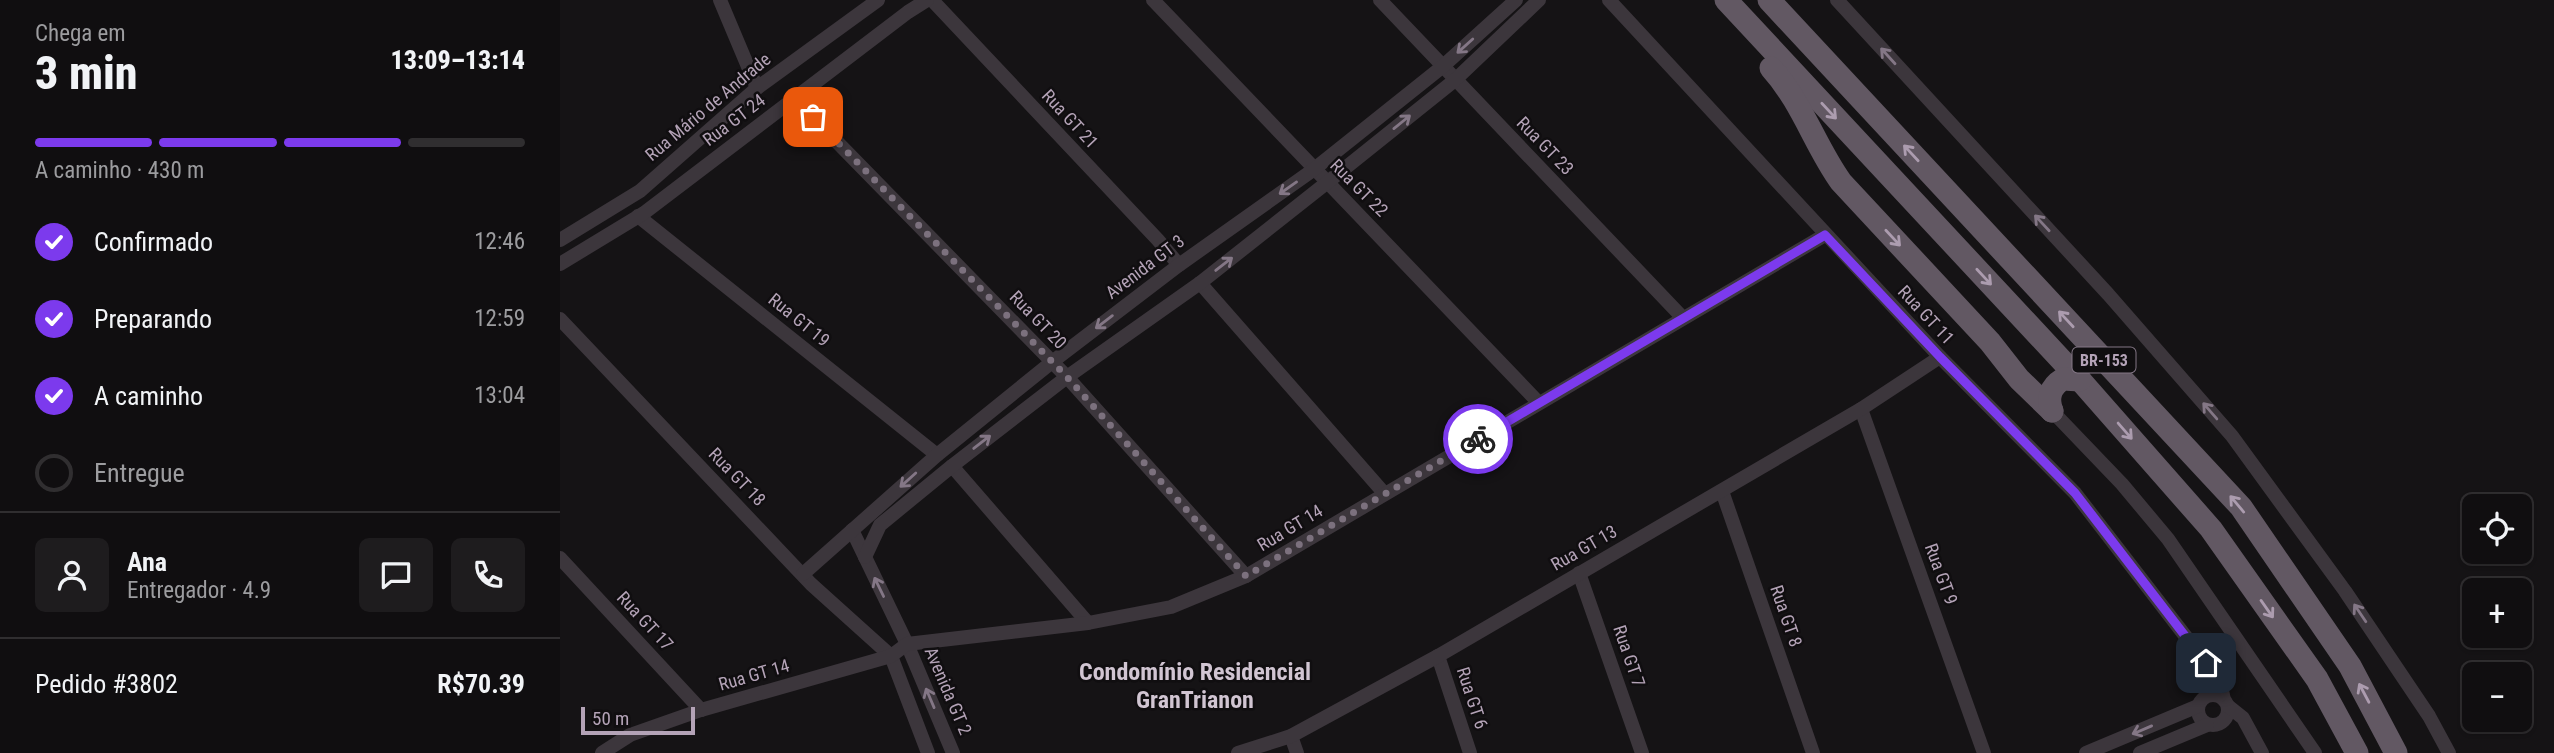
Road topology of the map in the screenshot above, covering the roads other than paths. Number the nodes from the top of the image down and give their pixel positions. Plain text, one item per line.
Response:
1 (720, 0) edge
2 (878, 0) edge
3 (930, 0) edge
4 (1153, 0) edge
5 (1380, 0) edge
6 (1516, 0) edge
7 (1539, 0) edge
8 (1609, 0) edge
9 (1726, 0) edge
10 (1769, 0) edge
11 (1836, 0) edge
12 (1749, 25) junction
13 (1442, 67) junction
14 (1455, 79) junction
15 (757, 88) junction
16 (794, 99) junction
17 (1313, 170) junction
18 (1329, 181) junction
19 (638, 216) junction
20 (1825, 235) junction
21 (560, 240) edge
22 (560, 264) edge
23 (1178, 265) junction
24 (1200, 283) junction
25 (1684, 318) junction
26 (560, 319) edge
27 (1940, 357) junction
28 (1052, 362) junction
29 (1067, 377) junction
30 (2080, 380) junction
31 (1539, 403) junction
32 (1861, 409) junction
33 (2052, 411) junction
34 (937, 455) junction
35 (952, 466) junction
36 (1722, 491) junction
37 (1384, 493) junction
38 (852, 530) junction
39 (865, 557) junction
40 (560, 558) edge
41 (1579, 573) junction
42 (803, 574) junction
43 (1246, 576) junction
44 (1088, 623) junction
45 (907, 644) junction
46 (891, 656) junction
47 (1438, 656) junction
48 (2206, 663) junction
49 (2201, 701) junction
50 (2226, 703) junction
51 (701, 710) junction
52 (2224, 721) junction
53 (2207, 724) junction
54 (1291, 736) junction
55 (2255, 740) junction
56 (2145, 752) edge
57 (602, 753) edge
58 (928, 753) edge
59 (953, 753) edge
60 (1238, 753) edge
61 (1297, 753) edge
62 (1470, 753) edge
63 (1642, 753) edge
64 (1813, 753) edge
65 (1984, 753) edge
66 (2086, 753) edge
67 (2262, 753) edge
68 (2315, 753) edge
69 (2357, 753) edge
70 (2396, 753) edge
71 (2449, 753) edge

1 - 15 street
2 - 15 street, Rua Mário de Andrade
3 - 16 street, Rua GT 24
3 - 23 street, Rua GT 21
4 - 17 street, Rua GT 22
5 - 13 street, Rua GT 23
6 -> 13 street, Avenida GT 3
7 - 14 street
8 - 20 street, Rua GT 11
9 - 12 highway, BR-153
70 -> 10 highway, BR-153
71 -> 11 street
12 -> 30 highway, BR-153
12 -> 33 highway
13 - 14 street, Rua GT 23
13 - 17 street, Avenida GT 3
18 -> 14 street
14 - 25 street, Rua GT 23
15 - 21 street, Rua Mário de Andrade
16 - 19 street, Rua GT 24
16 - 28 street, Rua GT 20
17 - 18 street, Rua GT 22
17 -> 23 street, Avenida GT 3
24 -> 18 street
18 - 31 street, Rua GT 22
19 - 22 street, Rua GT 24
19 - 34 street, Rua GT 19
20 - 25 street, Rua GT 14
20 - 27 street, Rua GT 11
23 -> 28 street, Avenida GT 3
24 - 29 street
24 - 37 street
25 - 31 street, Rua GT 14
26 - 42 street, Rua GT 18
27 - 32 street, Rua GT 13
27 - 48 street, Rua GT 11
28 - 29 street, Rua GT 20
28 - 34 street, Avenida GT 3
35 -> 29 street
29 - 43 street, Rua GT 20
30 - 33 highway
30 -> 69 highway, BR-153
31 - 37 street, Rua GT 14
32 - 36 street, Rua GT 13
32 - 65 street, Rua GT 9
33 - 68 street
34 -> 38 street, Avenida GT 3
35 - 39 street
35 - 44 street
36 - 41 street, Rua GT 13
36 - 64 street, Rua GT 8
37 - 43 street, Rua GT 14
38 - 39 street, Avenida GT 2
38 - 42 street, Avenida GT 3
45 -> 39 street, Avenida GT 2
40 - 51 street, Rua GT 17
41 - 47 street, Rua GT 13
41 - 63 street, Rua GT 7
42 - 46 street, Rua GT 18
43 - 44 street, Rua GT 14
44 - 45 street, Rua GT 14
45 - 46 street, Rua GT 14
59 -> 45 street, Avenida GT 2
46 - 51 street, Rua GT 14
46 - 58 street
47 - 54 street, Rua GT 13
47 - 62 street, Rua GT 6
48 - 49 street
48 - 50 street, Rua GT 11
49 - 50 street
49 - 53 street
49 -> 66 street
50 - 52 street
50 - 55 street, Rua GT 11
51 - 57 street, Rua GT 14
52 - 53 street
52 - 55 street
53 - 56 street
54 - 60 street, Rua GT 13
54 - 61 street
55 - 67 street, Rua GT 11

